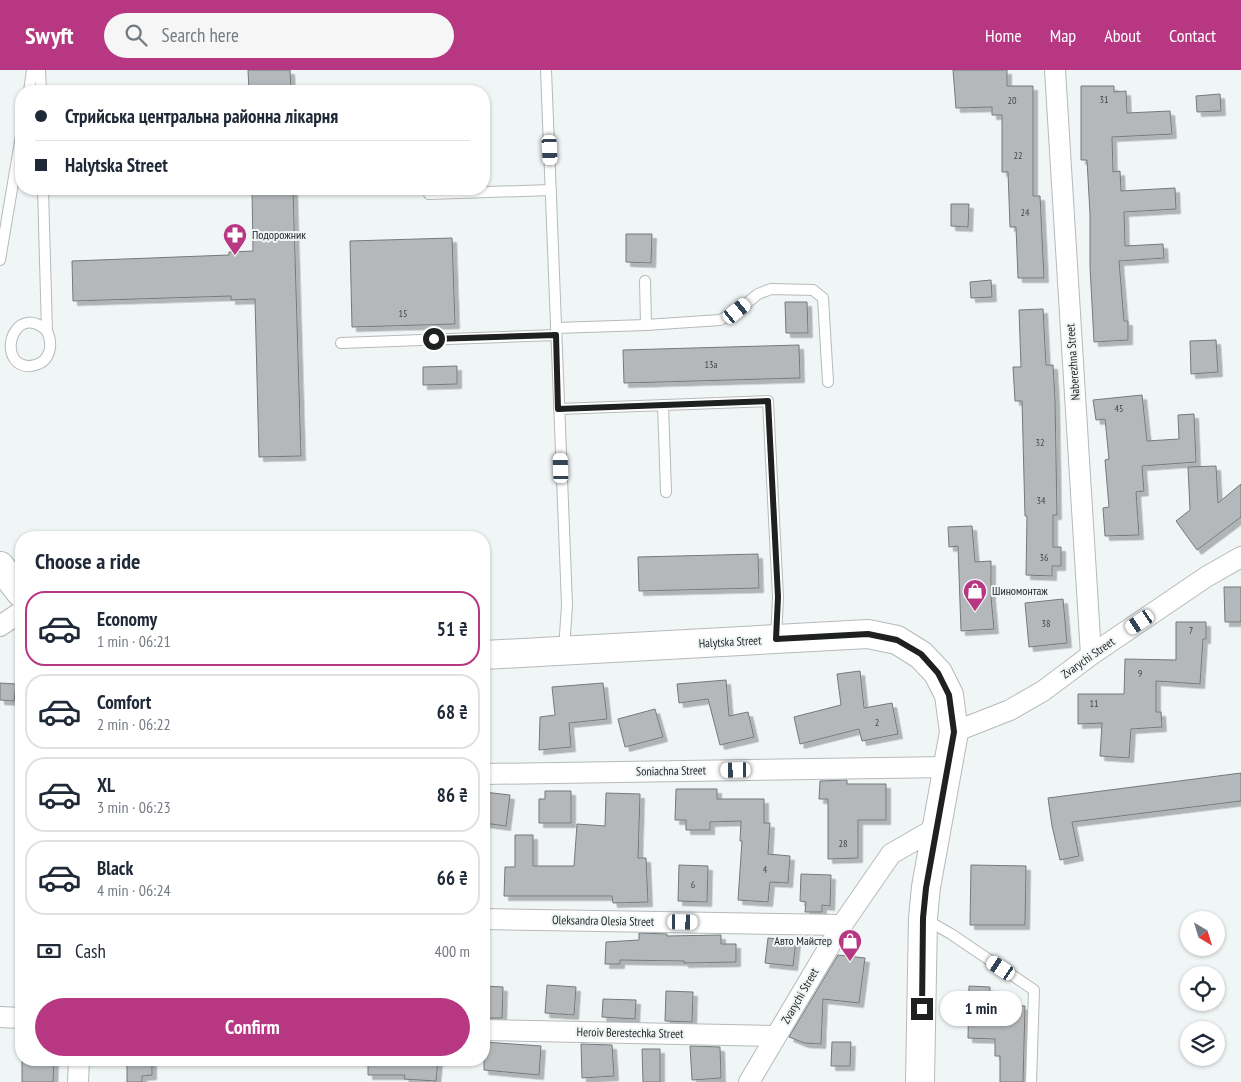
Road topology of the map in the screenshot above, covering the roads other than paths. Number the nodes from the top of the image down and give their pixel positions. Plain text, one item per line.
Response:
1 (32, 70) edge
2 (40, 70) edge
3 (546, 70) edge
4 (1055, 70) edge
5 (30, 85) edge
6 (41, 85) edge
7 (15, 171) edge
8 (551, 190) junction
9 (490, 192) edge
10 (43, 195) edge
11 (0, 260) edge
12 (645, 281) dead end
13 (646, 325) junction
14 (47, 331) junction
15 (556, 332) junction
16 (341, 343) dead end
17 (828, 382) dead end
18 (663, 405) junction
19 (558, 409) junction
20 (666, 492) dead end
21 (1241, 557) edge
22 (0, 566) edge
23 (15, 585) edge
24 (15, 616) edge
25 (0, 626) edge
26 (776, 639) junction
27 (564, 651) junction
28 (490, 655) edge
29 (1091, 655) junction
30 (954, 732) junction
31 (949, 767) junction
32 (490, 774) edge
33 (936, 828) junction
34 (923, 918) junction
35 (490, 919) edge
36 (842, 925) junction
37 (0, 1017) edge
38 (15, 1018) edge
39 (490, 1030) edge
40 (776, 1036) junction
41 (79, 1066) edge
42 (78, 1082) edge
43 (749, 1082) edge
44 (920, 1082) edge
45 (1031, 1082) edge

1 - 5 lane
2 - 6 lane
3 - 8 lane
4 - 29 street, Naberezhna Street
7 - 11 lane
8 - 9 lane
8 - 15 lane
10 - 14 lane
12 - 13 lane
13 - 15 lane
13 - 17 lane
14 - 14 lane
15 - 16 lane
15 - 19 lane
18 - 19 lane
18 - 20 lane
18 - 26 lane
19 - 27 lane
21 - 29 street, Zvarychi Street
22 - 23 highway
24 - 25 street
26 - 27 highway, Halytska Street
26 - 30 highway, Halytska Street
27 - 28 highway, Halytska Street
29 - 30 street, Zvarychi Street
30 - 31 highway, Halytska Street
31 - 32 street, Soniachna Street
31 - 33 highway, Halytska Street
33 - 34 highway, Halytska Street
33 - 36 street, Zvarychi Street
34 - 44 highway, Halytska Street
34 - 45 lane
35 - 36 street, Oleksandra Olesia Street
36 - 40 street, Zvarychi Street
37 - 38 street
39 - 40 street, Heroiv Berestechka Street
40 - 43 street, Zvarychi Street
41 - 42 street

